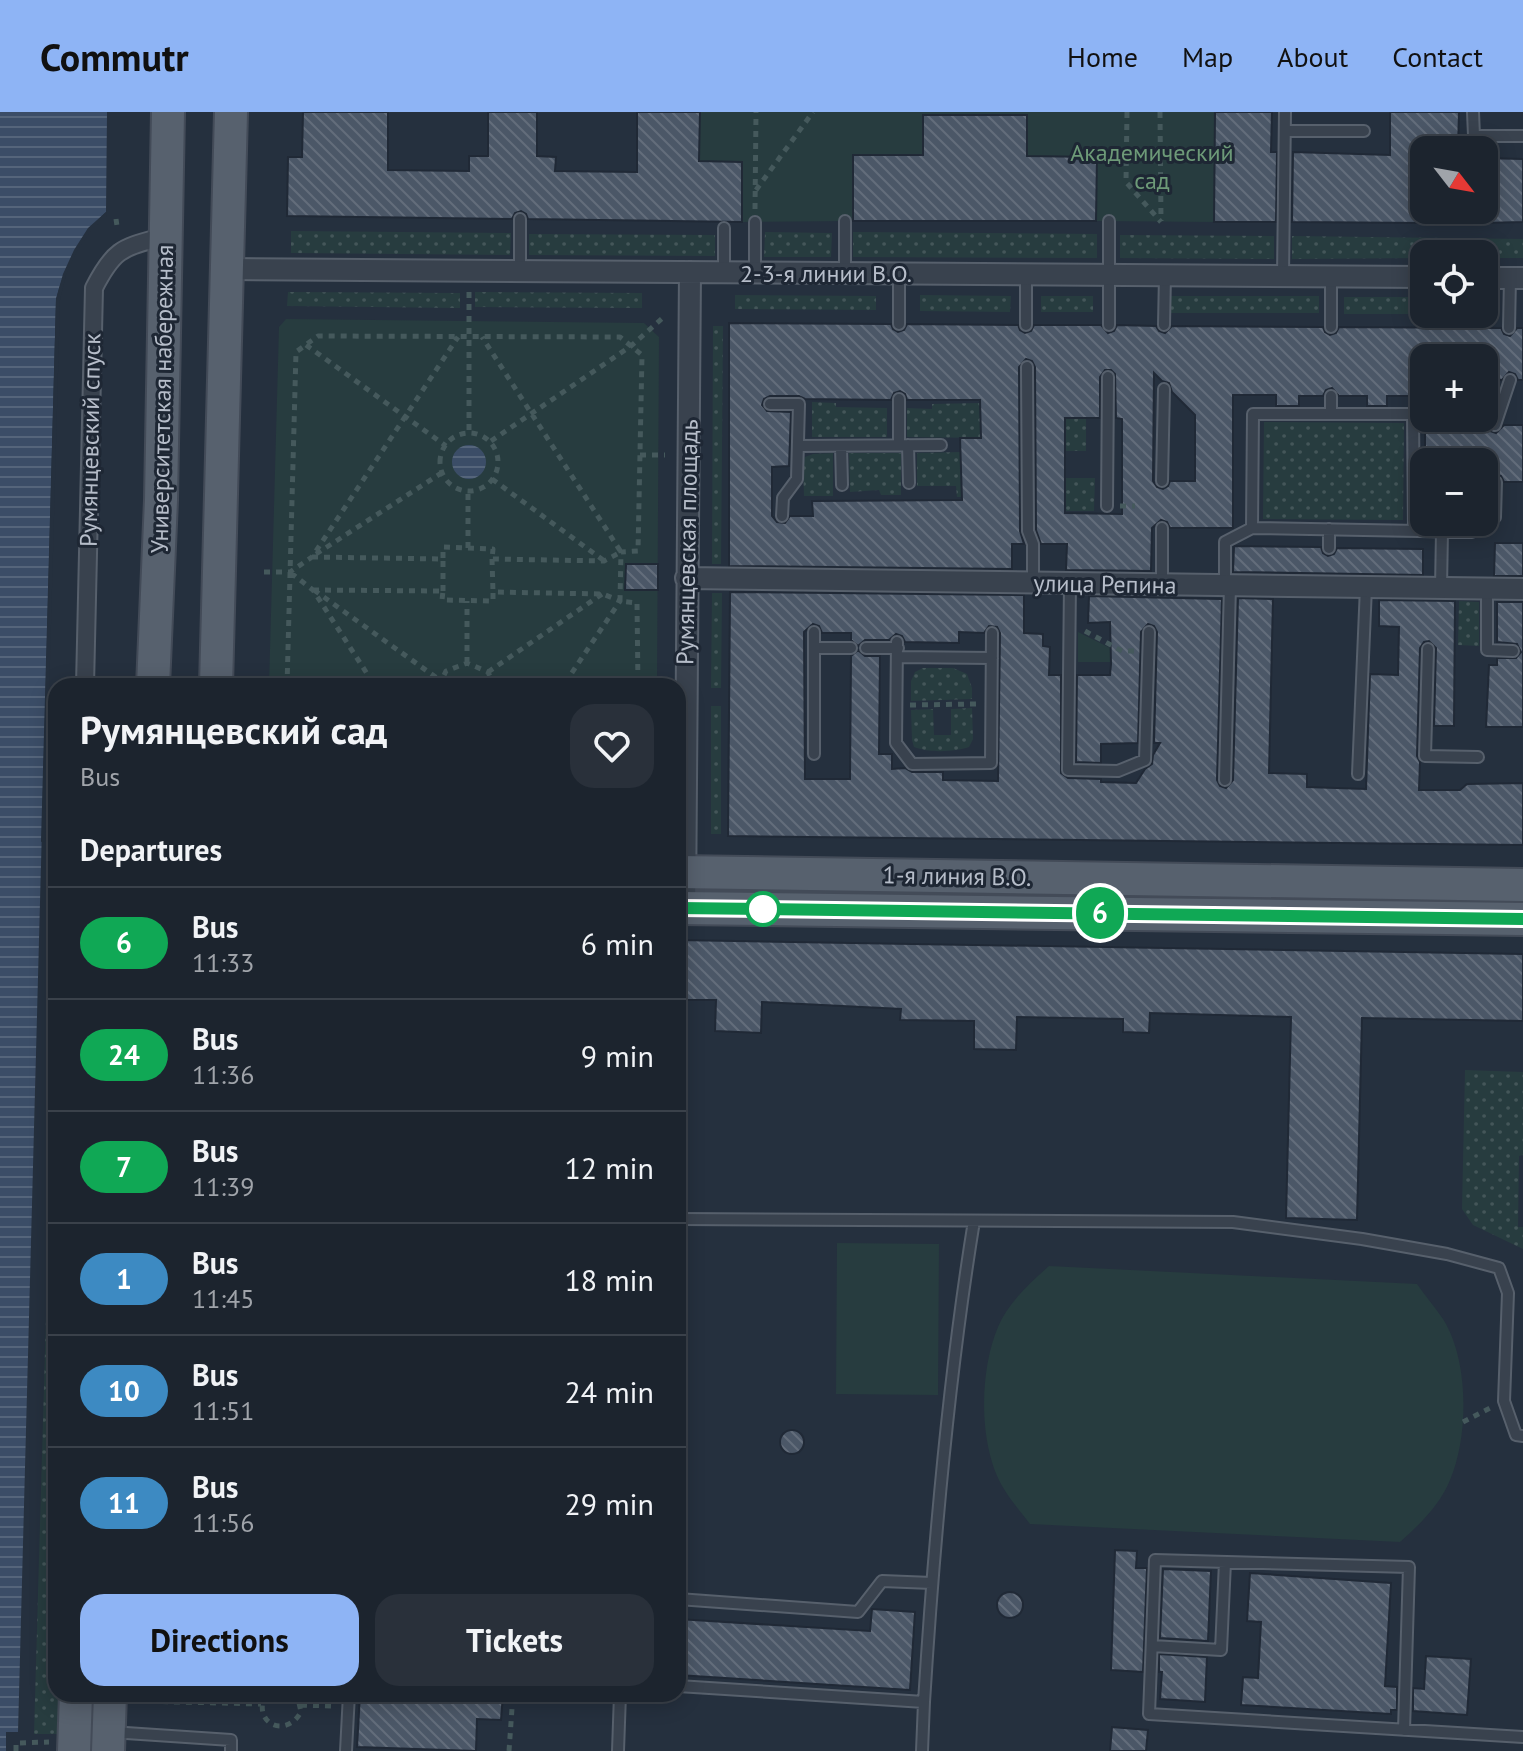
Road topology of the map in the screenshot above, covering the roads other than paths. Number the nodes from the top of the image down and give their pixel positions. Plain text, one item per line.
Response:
1 (168, 112) edge
2 (231, 112) edge
3 (1285, 112) edge
4 (1473, 112) edge
5 (1285, 131) junction
6 (1364, 131) dead end
7 (1523, 136) edge
8 (520, 219) dead end
9 (845, 221) dead end
10 (1109, 221) dead end
11 (755, 222) road end
12 (724, 228) dead end
13 (165, 236) junction
14 (227, 269) junction
15 (520, 271) junction
16 (690, 272) junction
17 (724, 273) junction
18 (755, 273) junction
19 (845, 274) junction
20 (899, 274) junction
21 (1026, 275) junction
22 (1108, 275) junction
23 (1165, 275) junction
24 (1283, 276) junction
25 (1331, 277) junction
26 (1410, 277) edge
27 (1516, 278) edge
28 (899, 324) dead end
29 (1026, 325) dead end
30 (1109, 325) dead end
31 (1164, 325) dead end
32 (1331, 327) dead end
33 (1509, 328) dead end
34 (1027, 367) dead end
35 (1108, 377) dead end
36 (1510, 380) dead end
37 (1164, 389) dead end
38 (1331, 396) dead end
39 (899, 399) dead end
40 (770, 404) dead end
41 (1331, 414) junction
42 (1498, 416) edge
43 (904, 445) junction
44 (941, 445) dead end
45 (798, 446) junction
46 (841, 446) junction
47 (1413, 448) edge
48 (1162, 481) dead end
49 (909, 483) dead end
50 (842, 485) dead end
51 (1107, 506) dead end
52 (782, 516) dead end
53 (1162, 528) dead end
54 (1252, 528) junction
55 (1329, 529) junction
56 (1410, 530) edge
57 (1441, 536) edge
58 (1329, 548) dead end
59 (686, 578) junction
60 (1033, 583) junction
61 (1070, 583) junction
62 (1228, 585) junction
63 (1366, 587) junction
64 (1154, 589) junction
65 (1487, 589) junction
66 (1523, 589) edge
67 (1433, 592) junction
68 (814, 632) dead end
69 (1149, 632) dead end
70 (992, 633) dead end
71 (814, 648) junction
72 (851, 648) dead end
73 (866, 648) dead end
74 (898, 649) junction
75 (1428, 649) dead end
76 (1513, 651) dead end
77 (992, 658) junction
78 (85, 678) edge
79 (153, 678) edge
80 (216, 678) edge
81 (685, 678) edge
82 (814, 754) dead end
83 (1478, 757) dead end
84 (1358, 774) dead end
85 (1225, 780) dead end
86 (686, 872) edge
87 (1523, 885) edge
88 (686, 908) edge
89 (1523, 919) edge
90 (686, 1219) edge
91 (974, 1221) junction
92 (1523, 1436) edge
93 (1225, 1562) junction
94 (932, 1583) junction
95 (686, 1600) edge
96 (1152, 1646) junction
97 (686, 1687) edge
98 (76, 1702) edge
99 (123, 1702) edge
100 (348, 1702) edge
101 (620, 1702) edge
102 (924, 1702) junction
103 (1404, 1730) junction
104 (1523, 1737) edge
105 (109, 1742) edge
106 (74, 1751) edge
107 (231, 1751) edge
108 (346, 1751) edge
109 (618, 1751) edge
110 (922, 1751) edge

1 - 13 main road, Университетская набережная
2 - 14 main road
3 - 5 lane
4 - 7 lane
5 - 6 lane
5 - 24 lane
8 - 15 lane
9 - 19 lane
10 - 22 lane
11 - 18 lane
12 - 17 lane
13 - 78 street, Румянцевский спуск
13 - 79 main road, Университетская набережная
14 - 15 street, 2-3-я линии В.О.
14 - 80 main road
15 - 16 street, 2-3-я линии В.О.
16 - 17 street, 2-3-я линии В.О.
16 - 59 street, Румянцевская площадь
17 - 18 street, 2-3-я линии В.О.
18 - 19 street, 2-3-я линии В.О.
19 - 20 street, 2-3-я линии В.О.
20 - 21 street, 2-3-я линии В.О.
20 - 28 lane
21 - 22 street, 2-3-я линии В.О.
21 - 29 lane
22 - 23 street, 2-3-я линии В.О.
22 - 30 lane
23 - 24 street, 2-3-я линии В.О.
23 - 31 lane
24 - 25 street, 2-3-я линии В.О.
25 - 26 street, 2-3-я линии В.О.
25 - 32 lane
27 - 33 lane
34 - 60 lane
35 - 51 lane
36 - 42 lane
37 - 48 lane
38 - 41 lane
39 - 43 lane
40 - 45 lane
41 - 47 lane
41 - 54 lane
43 - 44 lane
43 - 46 lane
43 - 49 lane
45 - 46 lane
45 - 52 lane
46 - 50 lane
53 - 64 lane
54 - 55 lane
54 - 62 lane
55 - 56 lane
55 - 58 lane
57 - 67 lane
59 - 60 street, улица Репина
59 - 81 street, Румянцевская площадь
60 - 61 street, улица Репина
61 - 64 street, улица Репина
61 - 69 lane
62 - 63 street, улица Репина
62 - 64 street, улица Репина
62 - 85 lane
63 - 67 street, улица Репина
63 - 84 lane
65 - 66 street, улица Репина
65 - 67 street, улица Репина
65 - 76 lane
68 - 71 lane
70 - 77 lane
71 - 72 lane
71 - 82 lane
73 - 74 lane
74 - 77 lane
74 - 77 lane
75 - 83 lane
86 - 87 main road, 1-я линия В.О.
88 - 89 main road
90 - 91 lane
91 - 92 lane
91 - 94 lane
93 - 96 lane
93 - 96 lane
93 - 103 lane
94 - 95 lane
94 - 102 lane
96 - 103 lane
97 - 102 lane
98 - 106 main road
99 - 105 main road
100 - 108 lane
101 - 109 lane
102 - 110 lane
103 - 104 lane
105 - 107 lane

